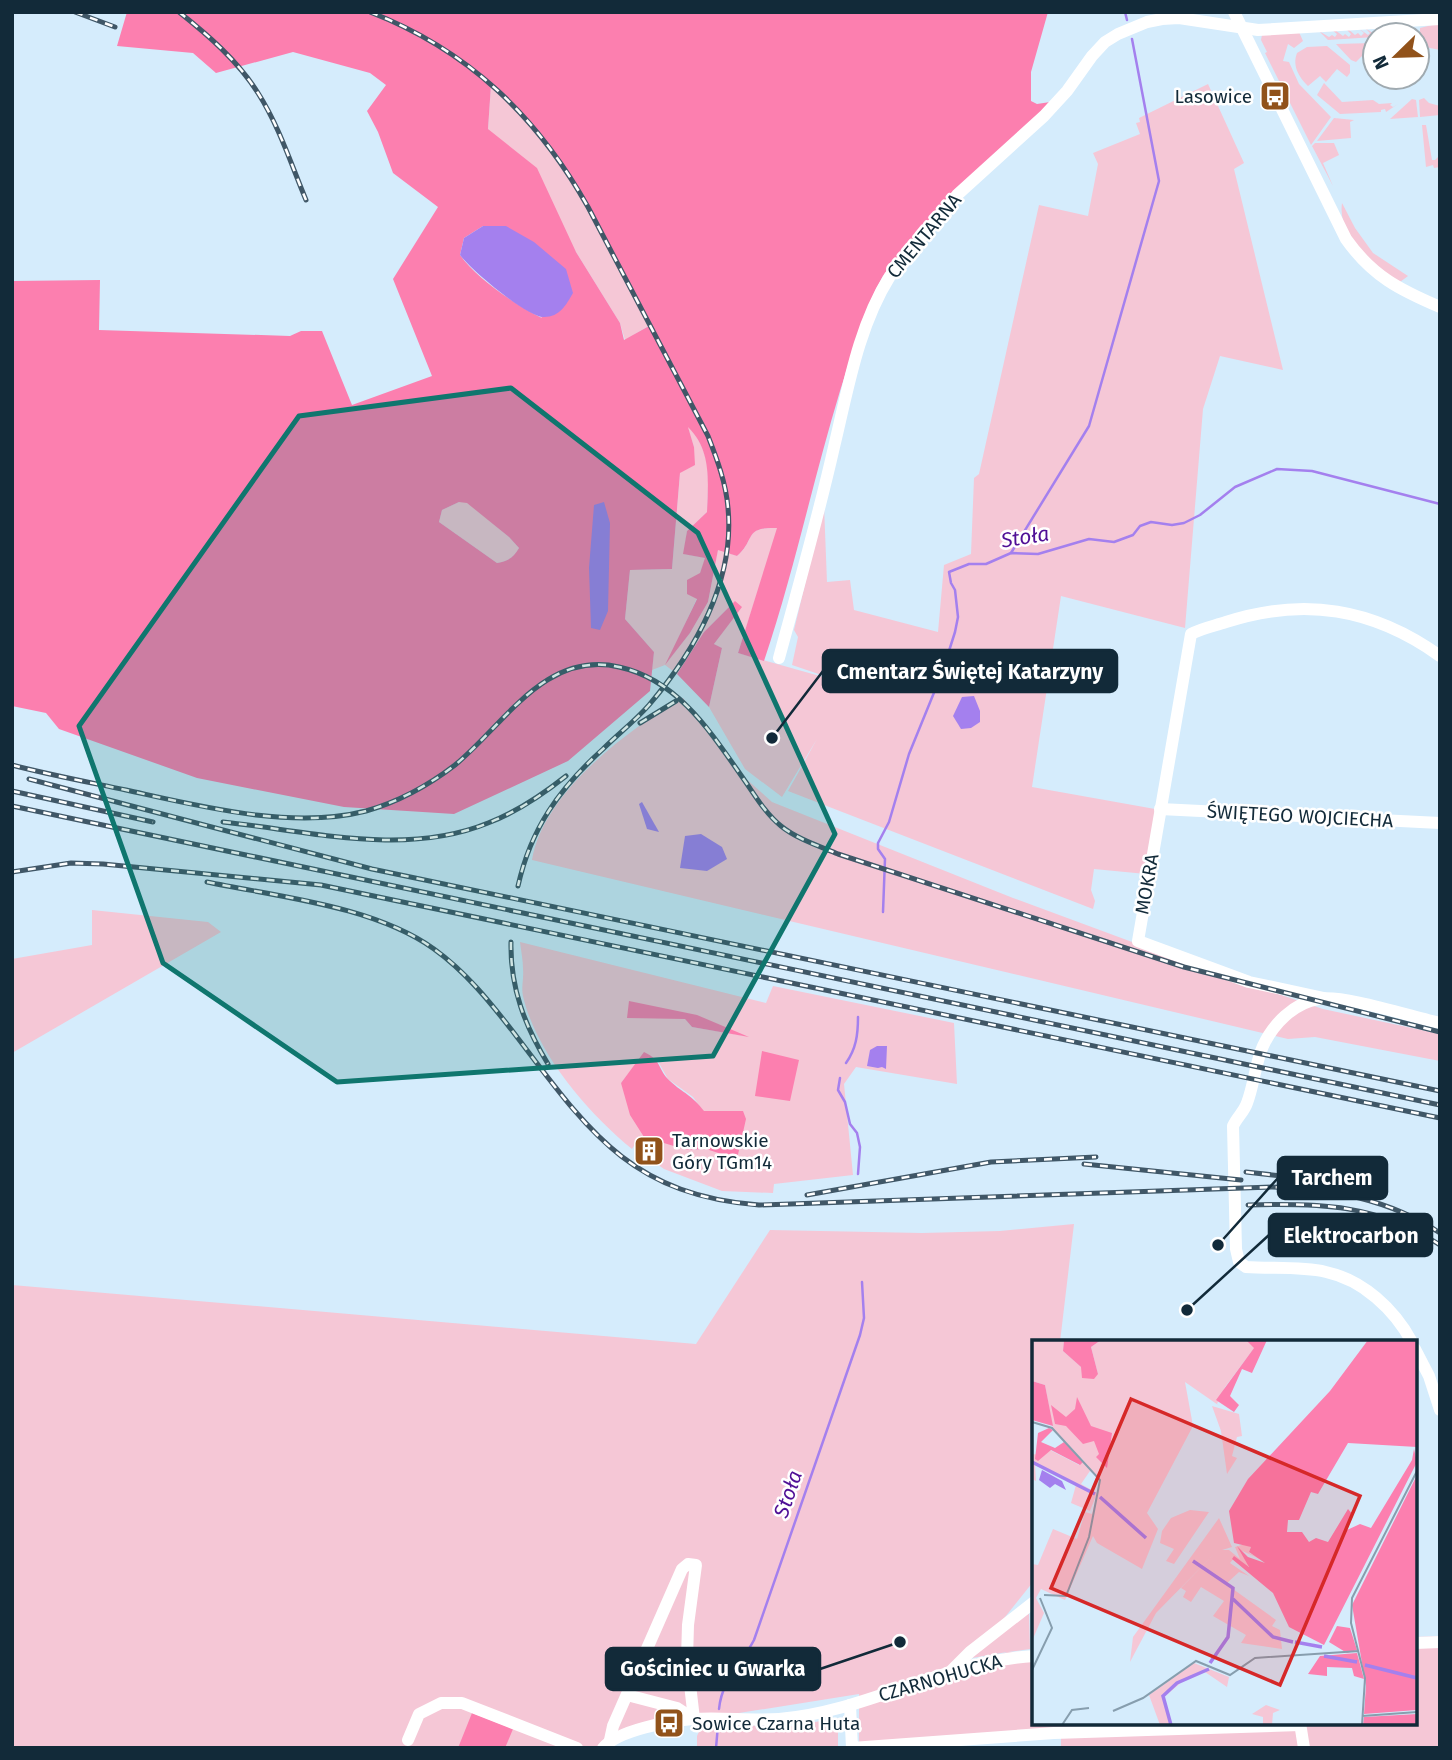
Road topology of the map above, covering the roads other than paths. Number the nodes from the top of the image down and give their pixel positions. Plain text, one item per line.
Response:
1 (1234, 12) edge
2 (1398, 17) edge
3 (1440, 19) edge
4 (1242, 29) junction
5 (1440, 307) edge
6 (1440, 656) edge
7 (779, 658) dead end
8 (1160, 809) junction
9 (1440, 823) edge
10 (1324, 998) junction
11 (1440, 1023) edge
12 (1411, 1340) edge
13 (1417, 1353) edge
14 (1440, 1410) edge
15 (1032, 1604) edge
16 (1440, 1642) edge
17 (1417, 1643) edge
18 (1032, 1656) edge
19 (949, 1672) junction
20 (627, 1695) junction
21 (850, 1705) junction
22 (694, 1719) junction
23 (1273, 1725) edge
24 (1300, 1725) edge
25 (408, 1740) dead end
26 (606, 1744) edge
27 (577, 1748) edge
28 (852, 1748) edge
29 (1304, 1748) edge

1 - 4 street
2 - 3 street, CMENTARNA
2 - 4 street, CMENTARNA
4 - 5 street
4 - 7 street, CMENTARNA
6 - 8 street, MOKRA
8 - 9 street, ŚWIĘTEGO WOJCIECHA
8 - 10 street, MOKRA
10 - 11 street
10 - 12 street
13 - 14 street
15 - 19 street
16 - 17 street
18 - 19 street, CZARNOHUCKA
19 - 21 street, CZARNOHUCKA
20 - 22 street
20 - 22 street
20 - 26 street
21 - 22 street, CZARNOHUCKA
21 - 28 street
22 - 26 street, CZARNOHUCKA
23 - 28 street
24 - 29 street
25 - 27 street

